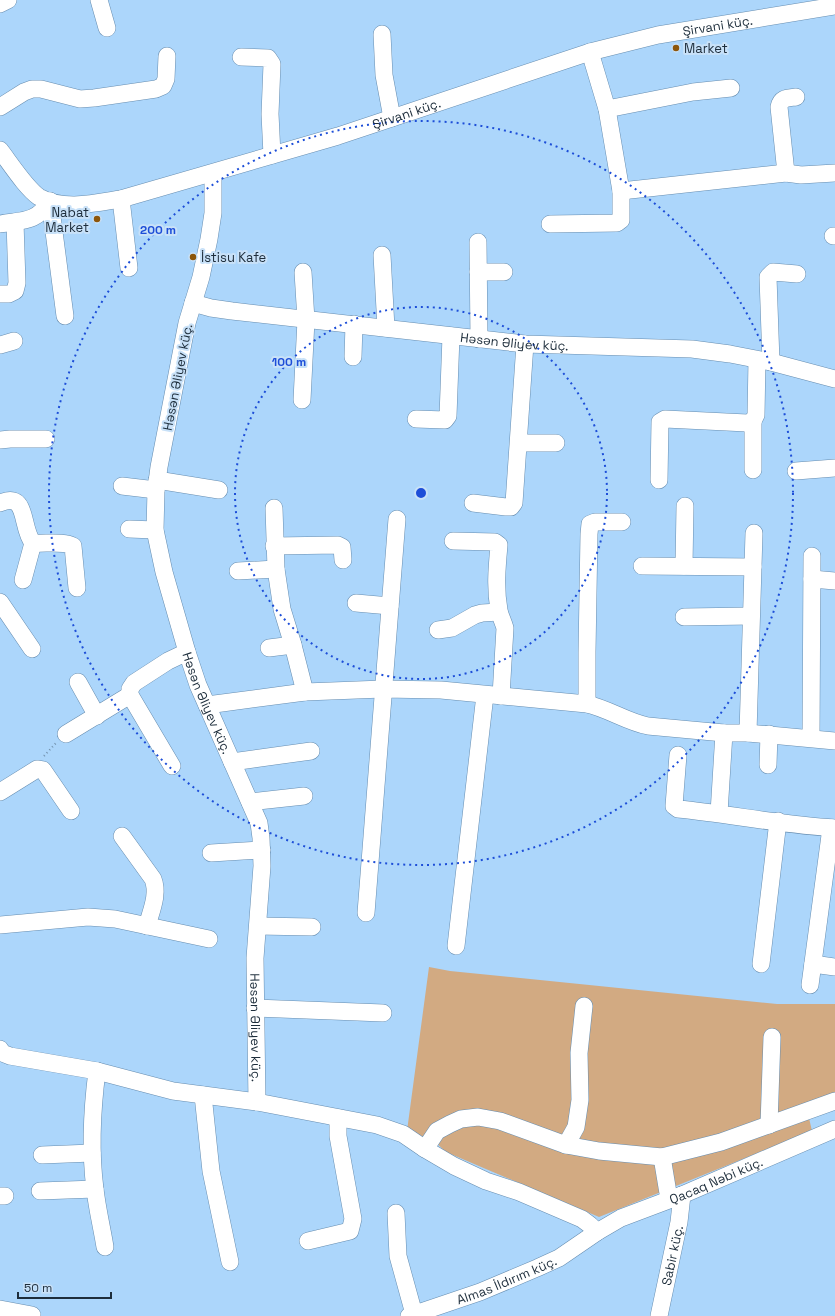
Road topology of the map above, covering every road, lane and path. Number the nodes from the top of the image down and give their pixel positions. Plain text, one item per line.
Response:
1 (8, 0) edge
2 (99, 0) edge
3 (0, 4) edge
4 (835, 6) edge
5 (107, 28) dead end
6 (382, 34) dead end
7 (590, 52) junction
8 (167, 56) dead end
9 (241, 57) dead end
10 (731, 88) dead end
11 (796, 97) dead end
12 (0, 107) edge
13 (607, 108) junction
14 (392, 118) junction
15 (0, 150) edge
16 (272, 155) junction
17 (830, 168) edge
18 (786, 170) junction
19 (213, 173) junction
20 (621, 191) junction
21 (121, 199) junction
22 (50, 201) junction
23 (7, 223) edge
24 (550, 224) dead end
25 (478, 242) dead end
26 (382, 255) dead end
27 (129, 268) dead end
28 (303, 272) dead end
29 (478, 272) junction
30 (504, 272) dead end
31 (798, 274) dead end
32 (0, 294) edge
33 (193, 303) junction
34 (65, 316) dead end
35 (306, 320) junction
36 (354, 324) junction
37 (386, 328) junction
38 (451, 336) junction
39 (479, 339) junction
40 (525, 344) junction
41 (353, 357) dead end
42 (764, 361) junction
43 (835, 378) edge
44 (302, 400) dead end
45 (416, 419) dead end
46 (752, 421) junction
47 (46, 439) dead end
48 (0, 440) edge
49 (519, 443) junction
50 (556, 443) dead end
51 (835, 468) edge
52 (753, 470) dead end
53 (796, 471) dead end
54 (658, 480) dead end
55 (156, 485) junction
56 (122, 486) dead end
57 (219, 490) dead end
58 (0, 503) edge
59 (473, 504) dead end
60 (685, 506) dead end
61 (274, 508) dead end
62 (397, 519) dead end
63 (622, 522) dead end
64 (129, 529) dead end
65 (155, 530) junction
66 (754, 533) dead end
67 (453, 541) dead end
68 (33, 543) junction
69 (274, 546) junction
70 (812, 556) dead end
71 (343, 560) dead end
72 (642, 566) dead end
73 (684, 566) junction
74 (753, 567) junction
75 (276, 569) junction
76 (238, 572) dead end
77 (812, 579) junction
78 (23, 580) dead end
79 (835, 581) edge
80 (77, 588) dead end
81 (0, 602) edge
82 (356, 603) dead end
83 (390, 606) junction
84 (499, 612) junction
85 (751, 616) junction
86 (684, 617) dead end
87 (438, 630) dead end
88 (293, 645) junction
89 (269, 648) dead end
90 (32, 649) dead end
91 (187, 652) junction
92 (78, 682) dead end
93 (383, 689) junction
94 (305, 692) junction
95 (130, 695) junction
96 (493, 696) junction
97 (588, 704) junction
98 (207, 705) junction
99 (97, 716) junction
100 (724, 733) junction
101 (748, 733) junction
102 (66, 734) joint
103 (770, 734) junction
104 (810, 738) junction
105 (835, 741) edge
106 (311, 751) dead end
107 (678, 755) dead end
108 (232, 762) junction
109 (768, 765) dead end
110 (172, 766) dead end
111 (37, 769) junction
112 (0, 792) edge
113 (304, 796) dead end
114 (250, 802) junction
115 (70, 811) dead end
116 (720, 813) junction
117 (778, 821) junction
118 (833, 828) edge
119 (122, 836) dead end
120 (262, 850) junction
121 (210, 853) dead end
122 (366, 914) dead end
123 (0, 925) edge
124 (146, 926) junction
125 (258, 926) junction
126 (312, 927) dead end
127 (209, 939) dead end
128 (456, 946) dead end
129 (761, 964) dead end
130 (813, 964) junction
131 (835, 967) edge
132 (810, 985) dead end
133 (584, 1006) dead end
134 (255, 1008) junction
135 (383, 1013) dead end
136 (772, 1037) dead end
137 (0, 1049) edge
138 (97, 1072) junction
139 (203, 1096) junction
140 (835, 1101) edge
141 (256, 1102) junction
142 (338, 1118) junction
143 (769, 1125) junction
144 (835, 1129) edge
145 (566, 1145) junction
146 (425, 1149) junction
147 (92, 1153) junction
148 (42, 1155) dead end
149 (662, 1156) junction
150 (95, 1189) junction
151 (40, 1191) dead end
152 (675, 1197) junction
153 (396, 1213) dead end
154 (597, 1232) junction
155 (308, 1240) dead end
156 (105, 1247) dead end
157 (230, 1262) dead end
158 (0, 1309) edge
159 (32, 1315) edge
160 (412, 1315) edge
161 (659, 1316) edge

1 - 3 street
2 - 5 street
4 - 7 street, Şirvani küç.
6 - 14 street
7 - 13 street
7 - 14 street, Şirvani küç.
8 - 12 street
9 - 16 street
10 - 13 street
11 - 18 street
13 - 20 street
14 - 16 street, Şirvani küç.
15 - 22 street, Şirvani küç.
16 - 19 street, Şirvani küç.
17 - 18 street
18 - 20 street
19 - 21 street, Şirvani küç.
19 - 33 street, Həsən Əliyev küç.
20 - 24 street
21 - 22 street, Şirvani küç.
21 - 27 street
22 - 23 street
22 - 34 street
23 - 32 street
25 - 29 street
26 - 37 street
28 - 35 street
29 - 30 street
29 - 39 street
31 - 42 street
33 - 35 street, Həsən Əliyev küç.
33 - 55 street, Həsən Əliyev küç.
35 - 36 street, Həsən Əliyev küç.
35 - 44 street
36 - 37 street, Həsən Əliyev küç.
36 - 41 street
37 - 38 street, Həsən Əliyev küç.
38 - 39 street, Həsən Əliyev küç.
38 - 45 street
39 - 40 street, Həsən Əliyev küç.
40 - 42 street, Həsən Əliyev küç.
40 - 49 street
42 - 43 street, Həsən Əliyev küç.
42 - 46 street
46 - 52 street
46 - 54 street
47 - 48 street
49 - 50 street
49 - 59 street
51 - 53 street
55 - 56 street
55 - 57 street
55 - 65 street, Həsən Əliyev küç.
58 - 68 street
60 - 73 street
61 - 69 street
62 - 83 street
63 - 97 street
64 - 65 street
65 - 91 street, Həsən Əliyev küç.
66 - 74 street
67 - 84 street
68 - 78 street
68 - 80 street
69 - 71 street
69 - 75 street
70 - 77 street
72 - 73 street
73 - 74 street
74 - 85 street
75 - 76 street
75 - 88 street
77 - 79 street
77 - 104 street
81 - 90 street
82 - 83 street
83 - 93 street
84 - 87 street
84 - 96 street
85 - 86 street
85 - 101 street
88 - 89 street
88 - 94 street
91 - 95 street
91 - 98 street, Həsən Əliyev küç.
92 - 99 street
93 - 94 street
93 - 96 street
93 - 122 street
94 - 98 street
95 - 99 street
95 - 110 street
96 - 97 street
96 - 128 street
97 - 100 street
98 - 108 street, Həsən Əliyev küç.
99 - 102 street
100 - 101 street
100 - 116 street
101 - 103 street
102 - 111 path
103 - 104 street
103 - 109 street
104 - 105 street
106 - 108 street
107 - 116 street
108 - 114 street, Həsən Əliyev küç.
111 - 112 street
111 - 115 street
113 - 114 street
114 - 120 street, Həsən Əliyev küç.
116 - 117 street
117 - 118 street
117 - 129 street
118 - 130 street
119 - 124 street
120 - 121 street
120 - 125 street, Həsən Əliyev küç.
123 - 124 street
124 - 127 street
125 - 126 street
125 - 134 street, Həsən Əliyev küç.
130 - 131 street
130 - 132 street
133 - 145 street
134 - 135 street
134 - 141 street, Həsən Əliyev küç.
136 - 143 street
137 - 138 street
138 - 139 street
138 - 147 street
139 - 141 street
139 - 157 street
140 - 143 street
141 - 142 street
142 - 146 street
142 - 155 street
143 - 149 street
144 - 152 street, Qacaq Nəbi küç.
145 - 146 street
145 - 149 street
146 - 154 street
147 - 148 street
147 - 150 street
149 - 152 street, Sabir küç.
150 - 151 street
150 - 156 street
152 - 154 street, Qacaq Nəbi küç.
152 - 161 street, Sabir küç.
153 - 160 street
154 - 160 street, Almas İldırım küç.
158 - 159 street

